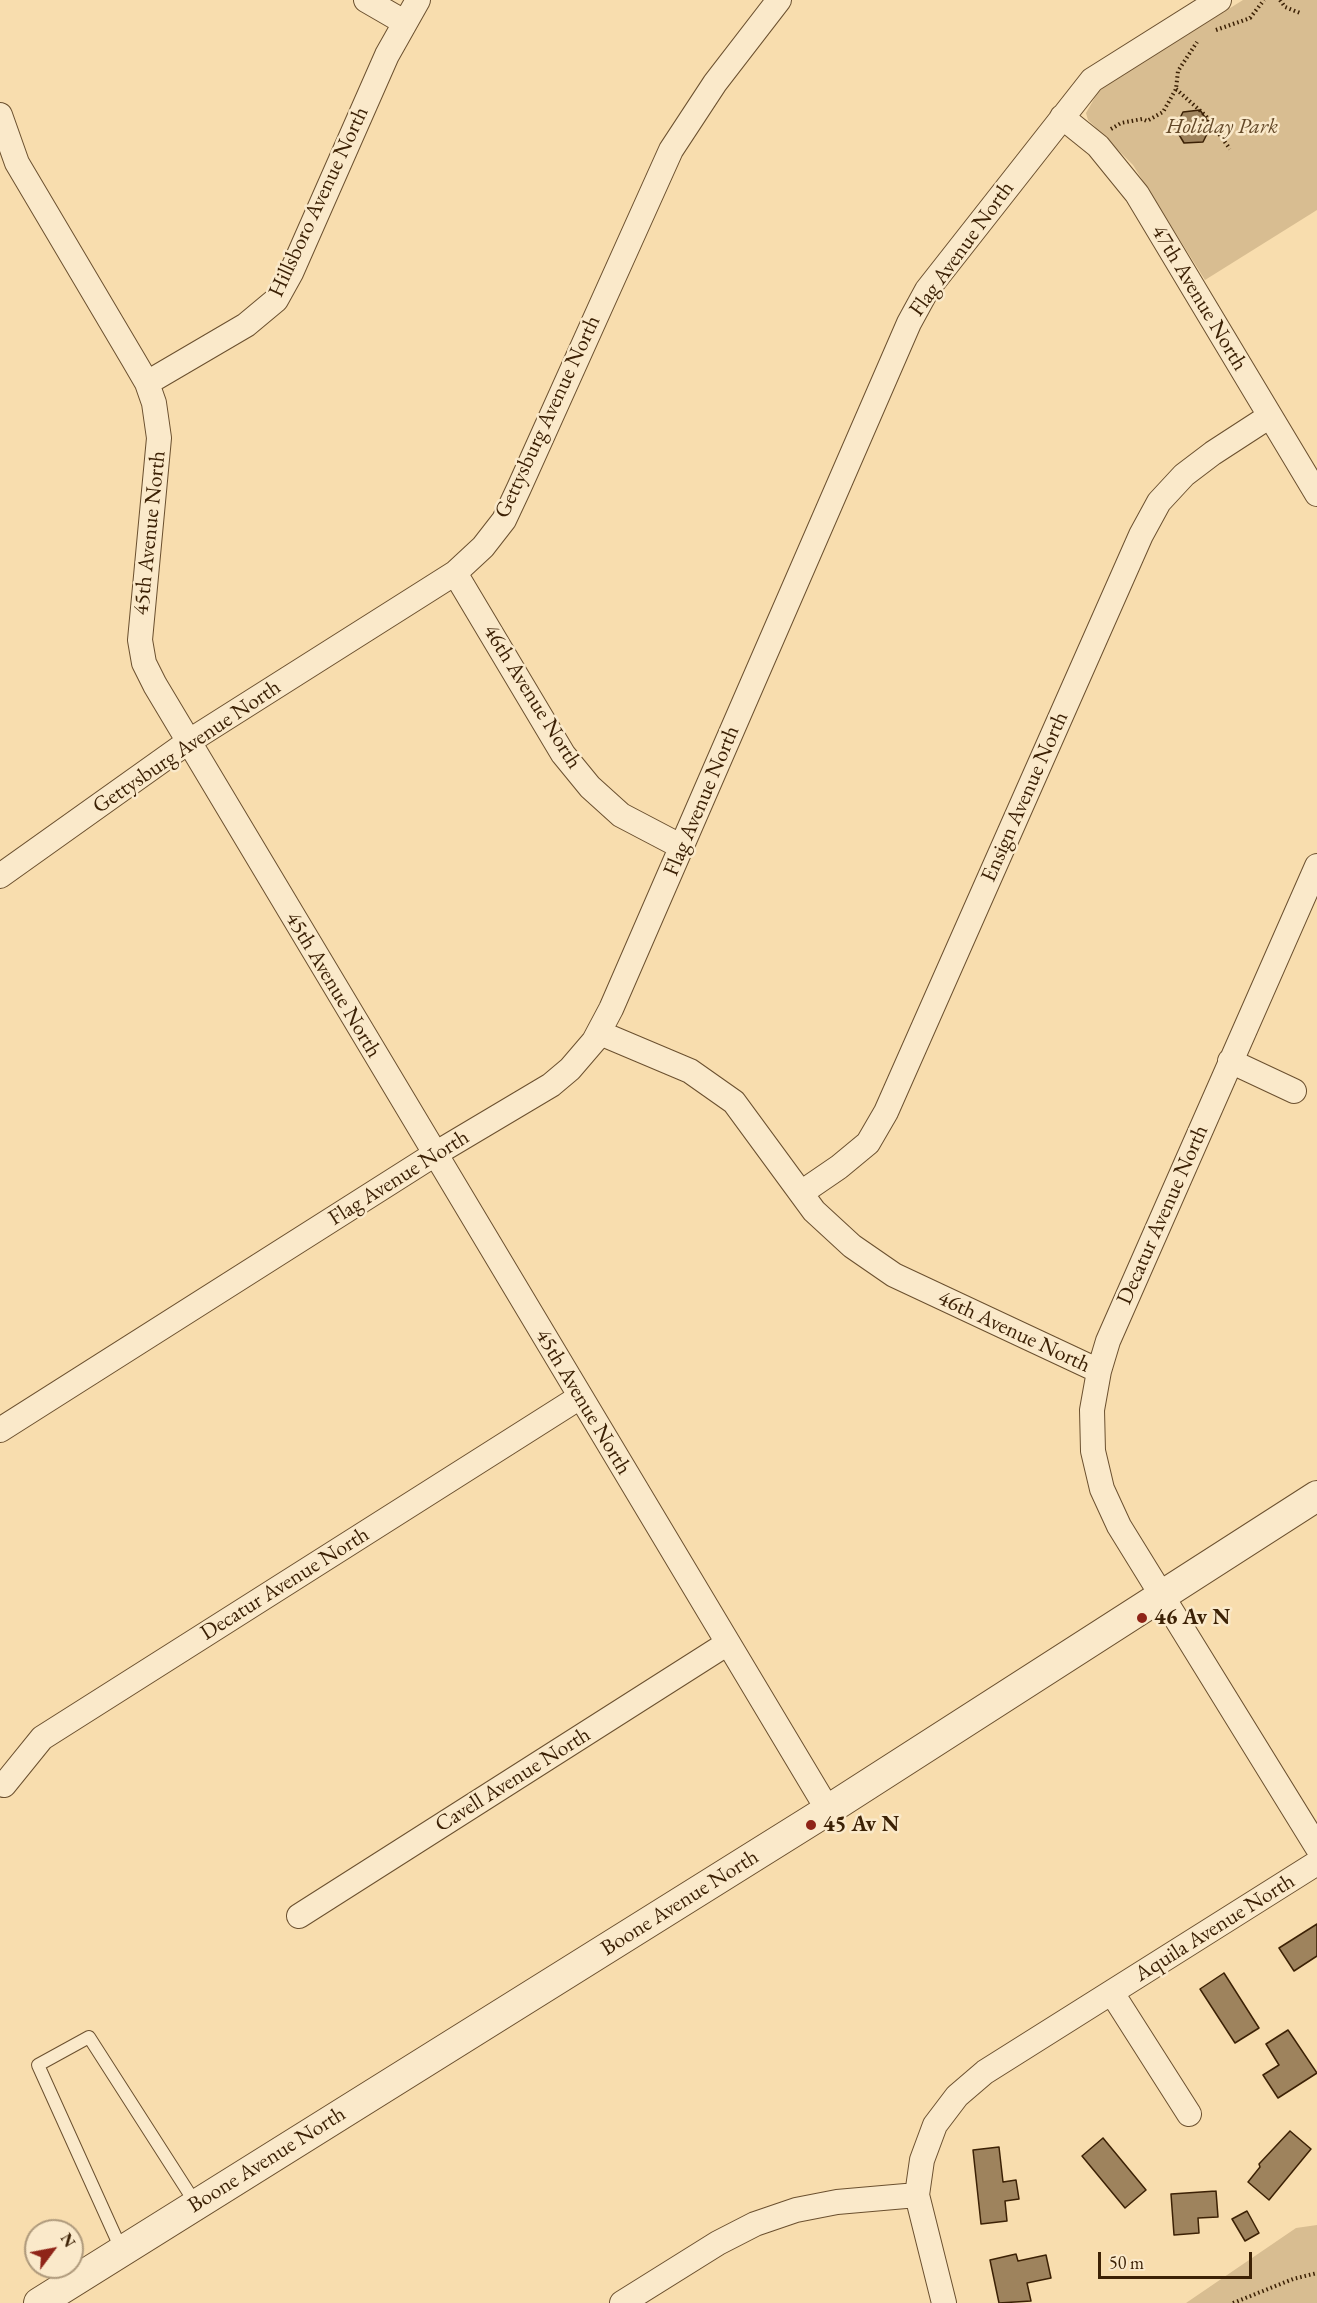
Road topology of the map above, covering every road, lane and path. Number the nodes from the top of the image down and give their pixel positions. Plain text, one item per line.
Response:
1 (366, 0) edge
2 (418, 0) edge
3 (779, 0) edge
4 (1219, 0) edge
5 (1264, 0) edge
6 (1280, 0) edge
7 (1300, 12) dead end
8 (1199, 15) edge
9 (404, 22) junction
10 (1201, 39) dead end
11 (1176, 89) junction
12 (0, 116) edge
13 (1062, 117) junction
14 (1098, 146) junction
15 (1230, 149) dead end
16 (147, 383) junction
17 (1270, 416) junction
18 (1317, 494) edge
19 (455, 573) junction
20 (188, 742) junction
21 (682, 847) junction
22 (1317, 866) edge
23 (0, 876) edge
24 (600, 1033) junction
25 (1230, 1061) junction
26 (1294, 1091) dead end
27 (435, 1154) junction
28 (801, 1193) junction
29 (1099, 1371) junction
30 (580, 1397) junction
31 (0, 1430) edge
32 (1317, 1496) edge
33 (1163, 1595) junction
34 (728, 1644) junction
35 (4, 1785) dead end
36 (828, 1810) junction
37 (1317, 1848) edge
38 (1317, 1863) edge
39 (299, 1916) dead end
40 (1113, 1993) junction
41 (1189, 2114) dead end
42 (917, 2195) junction
43 (196, 2205) junction
44 (122, 2251) junction
45 (1317, 2273) edge
46 (39, 2303) edge
47 (622, 2303) edge
48 (944, 2303) edge
49 (1233, 2303) edge

1 - 9 street
2 - 9 street, Hillsboro Avenue North
3 - 19 street, Gettysburg Avenue North
4 - 8 street, Flag Avenue North
5 - 8 path
6 - 7 path
8 - 13 street, Flag Avenue North
9 - 16 street, Hillsboro Avenue North
10 - 11 path
11 - 14 path
11 - 15 path
12 - 16 street, 45th Avenue North
13 - 14 street, 47th Avenue North
13 - 21 street, Flag Avenue North
14 - 17 street, 47th Avenue North
16 - 20 street, 45th Avenue North
17 - 18 street, 47th Avenue North
17 - 28 street, Ensign Avenue North
19 - 20 street, Gettysburg Avenue North
19 - 21 street, 46th Avenue North
20 - 23 street, Gettysburg Avenue North
20 - 27 street, 45th Avenue North
21 - 24 street, Flag Avenue North
22 - 25 street, Decatur Avenue North
24 - 27 street, Flag Avenue North
24 - 28 street, 46th Avenue North
25 - 26 street
25 - 29 street, Decatur Avenue North
27 - 30 street, 45th Avenue North
27 - 31 street, Flag Avenue North
28 - 29 street, 46th Avenue North
29 - 33 street, 46th Avenue North
30 - 34 street, 45th Avenue North
30 - 35 street, Decatur Avenue North
32 - 33 street, Boone Avenue North
33 - 36 street, Boone Avenue North
33 - 37 street, 46th Avenue North
34 - 36 street, 45th Avenue North
34 - 39 street, Cavell Avenue North
36 - 43 street, Boone Avenue North
38 - 40 street, Aquila Avenue North
40 - 41 street, Aquila Avenue North
40 - 42 street, Aquila Avenue North
42 - 47 street
42 - 48 street
43 - 44 street, Boone Avenue North
43 - 44 lane
44 - 46 street, Boone Avenue North
45 - 49 path

